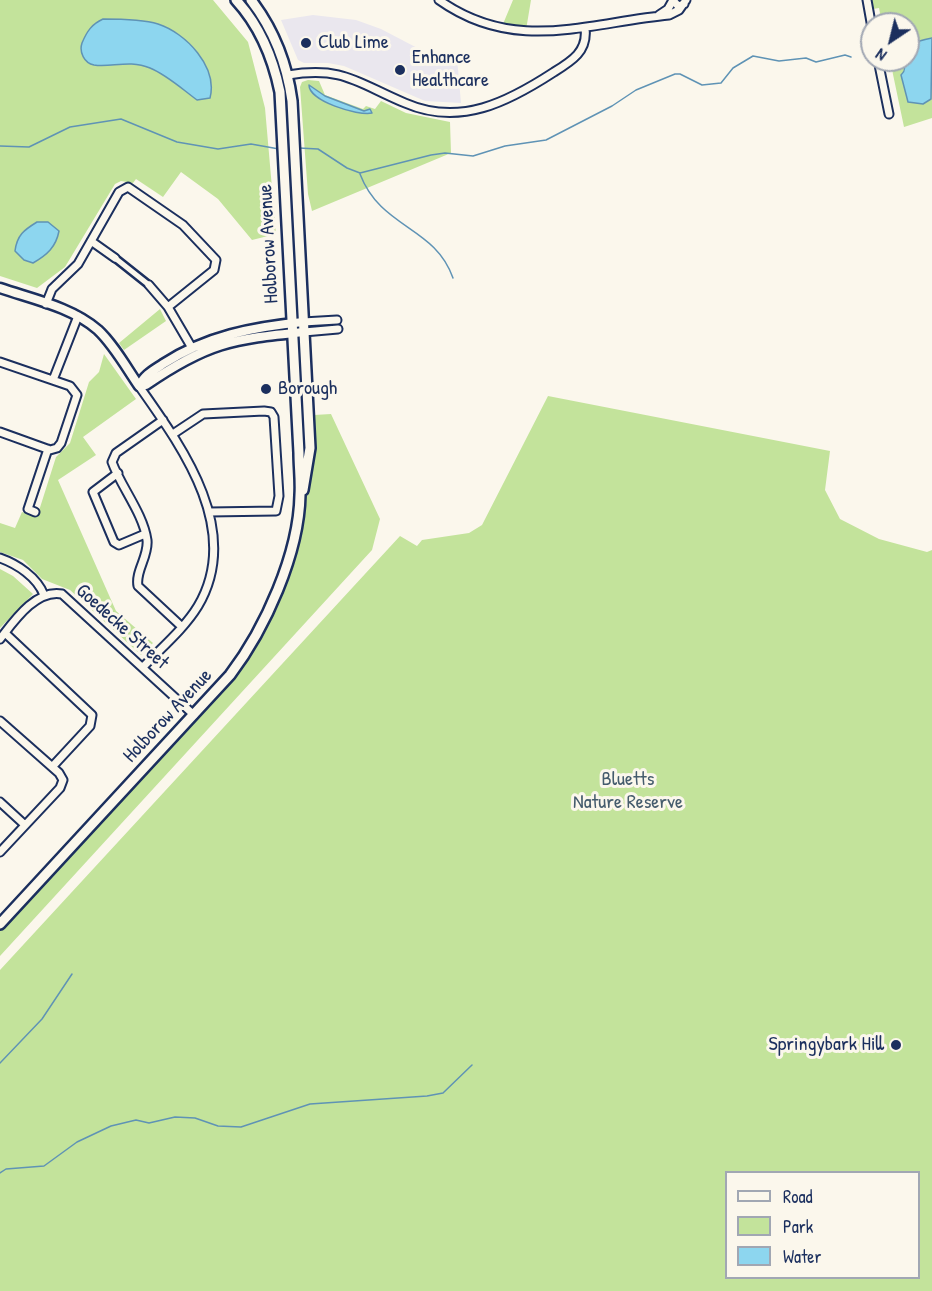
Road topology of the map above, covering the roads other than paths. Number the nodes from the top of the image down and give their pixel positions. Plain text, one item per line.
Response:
1 (236, 0) edge
2 (251, 0) edge
3 (439, 0) edge
4 (674, 0) edge
5 (685, 2) edge
6 (657, 16) junction
7 (585, 28) junction
8 (880, 72) edge
9 (288, 75) junction
10 (277, 77) junction
11 (889, 114) dead end
12 (91, 241) junction
13 (116, 258) joint
14 (149, 285) joint
15 (0, 288) edge
16 (46, 304) junction
17 (168, 308) junction
18 (78, 316) junction
19 (337, 320) dead end
20 (304, 327) junction
21 (292, 328) junction
22 (338, 329) dead end
23 (192, 348) junction
24 (0, 362) edge
25 (53, 380) junction
26 (139, 386) joint
27 (163, 420) junction
28 (0, 432) edge
29 (172, 434) junction
30 (48, 449) junction
31 (118, 472) junction
32 (300, 496) junction
33 (35, 512) dead end
34 (209, 512) junction
35 (145, 534) junction
36 (0, 558) edge
37 (44, 595) junction
38 (181, 626) junction
39 (2, 636) edge
40 (143, 667) junction
41 (194, 715) junction
42 (0, 721) edge
43 (52, 767) junction
44 (0, 802) edge
45 (25, 825) junction
46 (0, 852) edge
47 (0, 924) edge

1 - 10 main road, Holborow Avenue
2 - 9 main road, Holborow Avenue
3 - 7 street
4 - 5 street
4 - 6 street
5 - 6 street
6 - 7 street
7 - 9 street
8 - 11 street
9 - 10 main road
9 - 20 main road, Holborow Avenue
10 - 21 main road, Holborow Avenue
12 - 13 street
12 - 16 street
12 - 17 street
13 - 14 street
14 - 17 street
15 - 16 street
16 - 18 street
17 - 23 street
18 - 25 street
18 - 26 street
19 - 20 street
20 - 21 street
20 - 22 street
20 - 32 main road, Holborow Avenue
21 - 23 street
21 - 23 street
21 - 32 main road, Holborow Avenue
24 - 25 street
25 - 30 street
26 - 27 street
27 - 29 street
27 - 31 street
28 - 30 street
29 - 34 street
29 - 34 street
30 - 33 street
31 - 35 street
31 - 35 street
32 - 41 main road, Holborow Avenue
34 - 38 street
35 - 38 street
36 - 37 street
37 - 39 street, Goedecke Street
37 - 40 street, Goedecke Street
38 - 40 street
39 - 43 street
40 - 41 street, Goedecke Street
41 - 47 main road, Holborow Avenue
42 - 43 street
43 - 45 street
44 - 45 street
45 - 46 street

